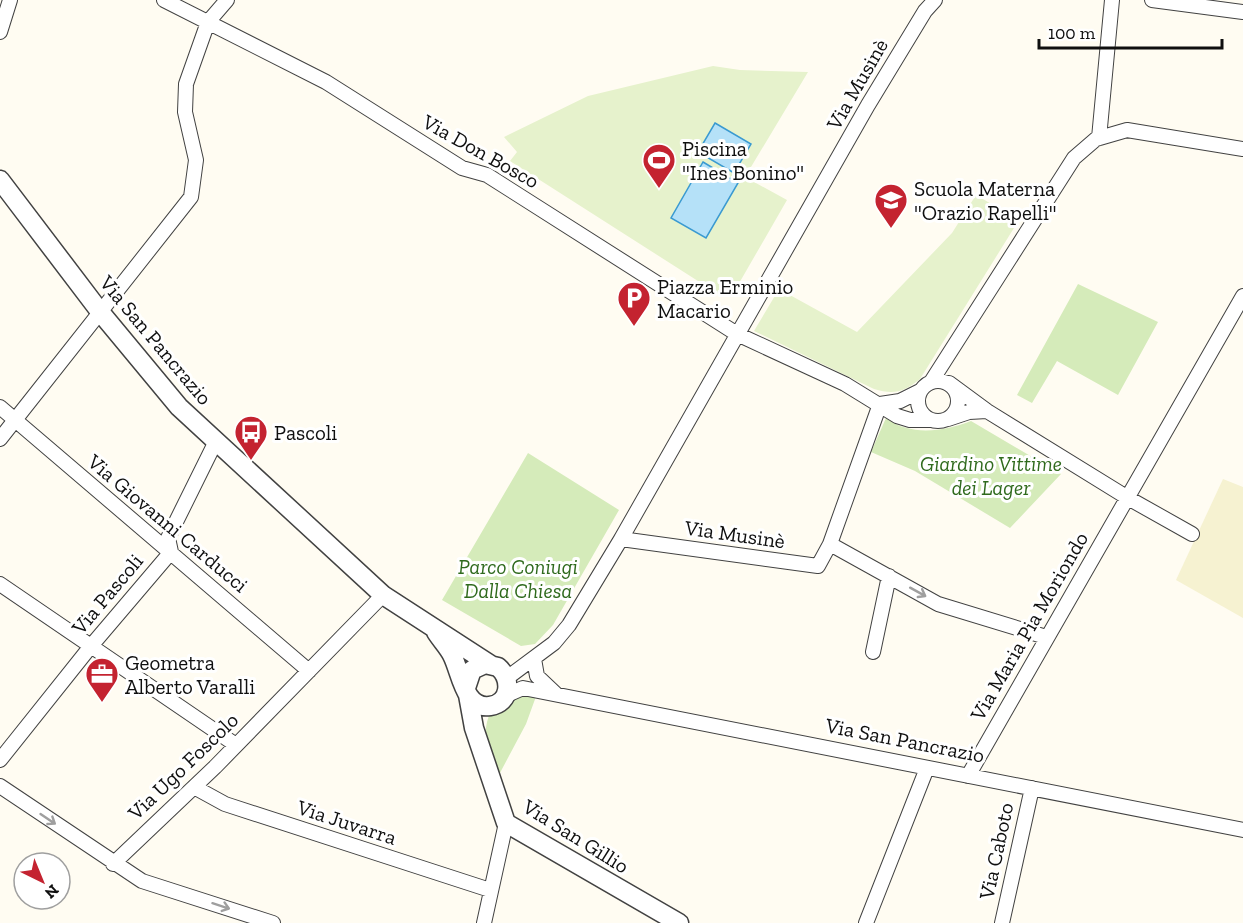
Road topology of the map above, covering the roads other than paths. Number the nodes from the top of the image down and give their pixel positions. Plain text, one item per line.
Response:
1 (10, 0) edge
2 (164, 0) edge
3 (227, 0) edge
4 (935, 0) edge
5 (1113, 0) edge
6 (1152, 0) edge
7 (925, 4) edge
8 (1243, 12) edge
9 (208, 22) junction
10 (0, 32) edge
11 (1099, 138) junction
12 (1243, 149) edge
13 (0, 180) edge
14 (1243, 296) edge
15 (101, 313) junction
16 (737, 334) junction
17 (949, 383) junction
18 (925, 386) junction
19 (880, 404) junction
20 (0, 407) edge
21 (987, 411) junction
22 (948, 419) junction
23 (15, 420) junction
24 (931, 420) junction
25 (0, 439) edge
26 (216, 441) junction
27 (1128, 498) junction
28 (1192, 534) dead end
29 (621, 539) junction
30 (830, 544) junction
31 (171, 552) junction
32 (889, 576) junction
33 (0, 584) edge
34 (383, 595) junction
35 (433, 629) junction
36 (1046, 637) junction
37 (91, 646) junction
38 (873, 652) dead end
39 (537, 656) junction
40 (309, 671) junction
41 (501, 682) junction
42 (467, 692) junction
43 (557, 695) junction
44 (236, 745) junction
45 (485, 758) junction
46 (0, 760) edge
47 (927, 768) junction
48 (968, 776) junction
49 (0, 786) edge
50 (194, 787) junction
51 (1032, 788) junction
52 (506, 823) junction
53 (1243, 830) edge
54 (113, 864) junction
55 (490, 890) junction
56 (273, 923) edge
57 (484, 923) edge
58 (678, 923) edge
59 (866, 923) edge
60 (1002, 923) edge

1 - 10 street
2 - 9 street, Via Don Bosco
3 - 9 street
4 - 7 street, Via Musinè
5 - 11 street
6 - 8 street
7 - 16 street, Via Musinè
9 - 15 street
9 - 16 street, Via Don Bosco
11 - 12 street
11 - 18 street
13 - 15 street, Via San Pancrazio
14 - 27 street, Via Maria Pia Moriondo
15 - 23 street
15 - 26 street, Via San Pancrazio
16 - 19 street
16 - 29 street, Via Musinè
17 - 18 street
17 - 21 street
17 - 22 street
18 - 19 street
18 - 24 street
19 - 24 street
19 - 30 street
20 - 23 street, Via Giovanni Carducci
21 - 22 street
21 - 27 street
22 - 24 street
23 - 25 street
23 - 31 street, Via Giovanni Carducci
26 - 31 street, Via Pascoli
26 - 34 street, Via San Pancrazio
27 - 28 street
27 - 36 street, Via Maria Pia Moriondo
29 - 30 street, Via Musinè
29 - 39 street, Via Musinè
30 - 32 street
31 - 37 street, Via Pascoli
31 - 40 street, Via Giovanni Carducci
32 -> 36 street
32 - 38 street
33 - 37 street
34 - 35 street, Via San Pancrazio
34 - 40 street, Via Ugo Foscolo
35 - 41 street, Via San Pancrazio
35 - 42 street, Via San Pancrazio
36 - 48 street, Via Maria Pia Moriondo
37 - 44 street
37 - 46 street, Via Pascoli
39 - 41 street, Via Musinè
39 - 43 street
40 - 44 street, Via Ugo Foscolo
41 - 42 street
41 - 42 street
41 - 43 street, Via San Pancrazio
41 - 45 street, Via San Gillio
42 - 45 street, Via San Gillio
43 - 47 street, Via San Pancrazio
44 - 50 street, Via Ugo Foscolo
45 - 52 street, Via San Gillio
47 - 48 street, Via San Pancrazio
47 - 59 street
48 - 51 street, Via San Pancrazio
49 -> 54 street
50 - 54 street, Via Ugo Foscolo
50 - 55 street, Via Juvarra
51 - 53 street, Via San Pancrazio
51 - 60 street, Via Caboto
52 - 55 street
52 - 58 street, Via San Gillio
54 -> 56 street
55 - 57 street

